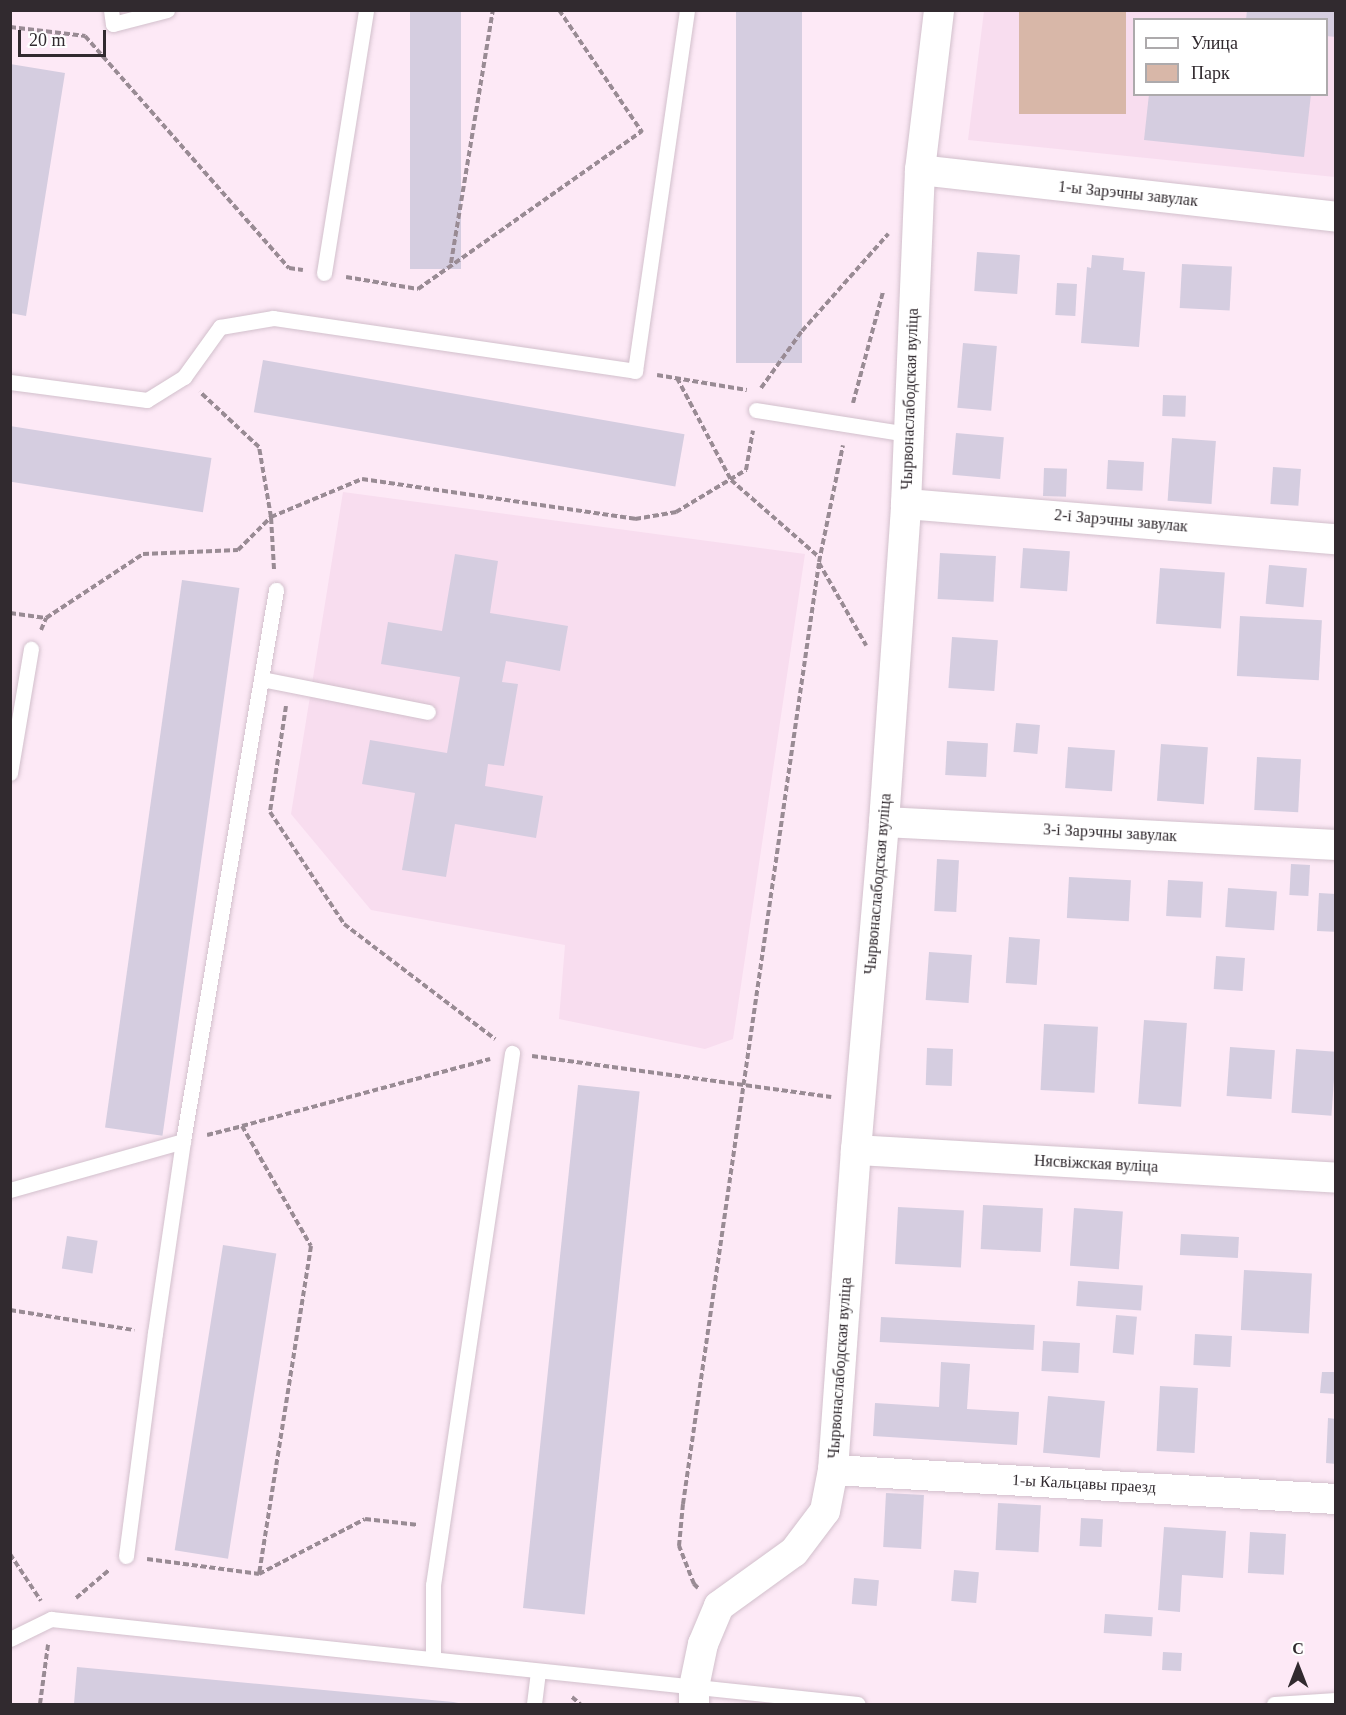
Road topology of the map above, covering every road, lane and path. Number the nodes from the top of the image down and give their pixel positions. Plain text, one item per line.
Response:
1 (111, 10) edge
2 (167, 10) edge
3 (366, 10) edge
4 (493, 10) edge
5 (559, 10) edge
6 (687, 10) edge
7 (939, 10) edge
8 (10, 27) edge
9 (642, 131) junction
10 (664, 166) junction
11 (920, 170) junction
12 (918, 203) junction
13 (1335, 217) edge
14 (451, 264) junction
15 (324, 273) junction
16 (885, 285) dead end
17 (635, 371) junction
18 (184, 377) junction
19 (676, 378) junction
20 (10, 382) edge
21 (756, 410) joint
22 (848, 424) junction
23 (908, 434) junction
24 (731, 480) junction
25 (906, 504) junction
26 (271, 517) junction
27 (1335, 539) edge
28 (819, 560) junction
29 (276, 590) joint
30 (10, 613) edge
31 (31, 649) dead end
32 (870, 653) dead end
33 (262, 679) junction
34 (290, 684) junction
35 (428, 712) dead end
36 (10, 773) edge
37 (884, 822) junction
38 (1335, 845) edge
39 (512, 1053) junction
40 (744, 1085) junction
41 (860, 1101) junction
42 (242, 1126) junction
43 (183, 1141) junction
44 (856, 1150) junction
45 (1335, 1178) edge
46 (10, 1190) edge
47 (10, 1310) edge
48 (154, 1333) junction
49 (833, 1470) junction
50 (1335, 1499) edge
51 (441, 1528) junction
52 (126, 1556) junction
53 (259, 1574) junction
54 (719, 1606) junction
55 (51, 1619) junction
56 (10, 1639) edge
57 (433, 1659) junction
58 (538, 1671) junction
59 (694, 1695) edge
60 (1335, 1700) edge
61 (534, 1704) edge
62 (858, 1704) edge
63 (1274, 1704) edge

1 - 2 lane
3 - 15 lane
4 - 14 path
5 - 9 path
6 - 10 lane
7 - 11 street, Чырвонаслабодская вуліца
8 - 15 path
9 - 10 path
9 - 14 path
10 - 17 lane
11 - 12 street, Чырвонаслабодская вуліца
11 - 13 street, 1-ы Зарэчны завулак
12 - 19 path
12 - 23 street, Чырвонаслабодская вуліца
14 - 15 path
16 - 22 path
17 - 18 lane
17 - 19 path
18 - 20 lane
18 - 26 path
19 - 24 path
21 - 22 lane
21 - 24 path
22 - 23 lane
22 - 28 path
23 - 25 street, Чырвонаслабодская вуліца
24 - 26 path
24 - 28 path
25 - 27 street, 2-і Зарэчны завулак
25 - 37 street, Чырвонаслабодская вуліца
26 - 29 path
26 - 30 path
28 - 32 path
28 - 40 path
29 - 33 lane
31 - 36 lane
33 - 34 lane
33 - 43 lane
34 - 35 lane
34 - 39 path
37 - 38 street, 3-і Зарэчны завулак
37 - 41 street, Чырвонаслабодская вуліца
39 - 40 path
39 - 42 path
39 - 51 lane
40 - 41 path
40 - 54 path
41 - 44 street, Чырвонаслабодская вуліца
42 - 43 path
42 - 53 path
43 - 46 lane
43 - 48 lane
44 - 45 street, Нясвіжская вуліца
44 - 49 street, Чырвонаслабодская вуліца
47 - 48 path
48 - 52 lane
49 - 50 street, 1-ы Кальцавы праезд
49 - 54 street, Чырвонаслабодская вуліца
51 - 53 path
51 - 57 lane
52 - 53 path
52 - 55 path
54 - 59 street
55 - 56 lane
55 - 57 lane
57 - 58 lane
58 - 59 lane
58 - 61 lane
59 - 62 lane
60 - 63 lane

